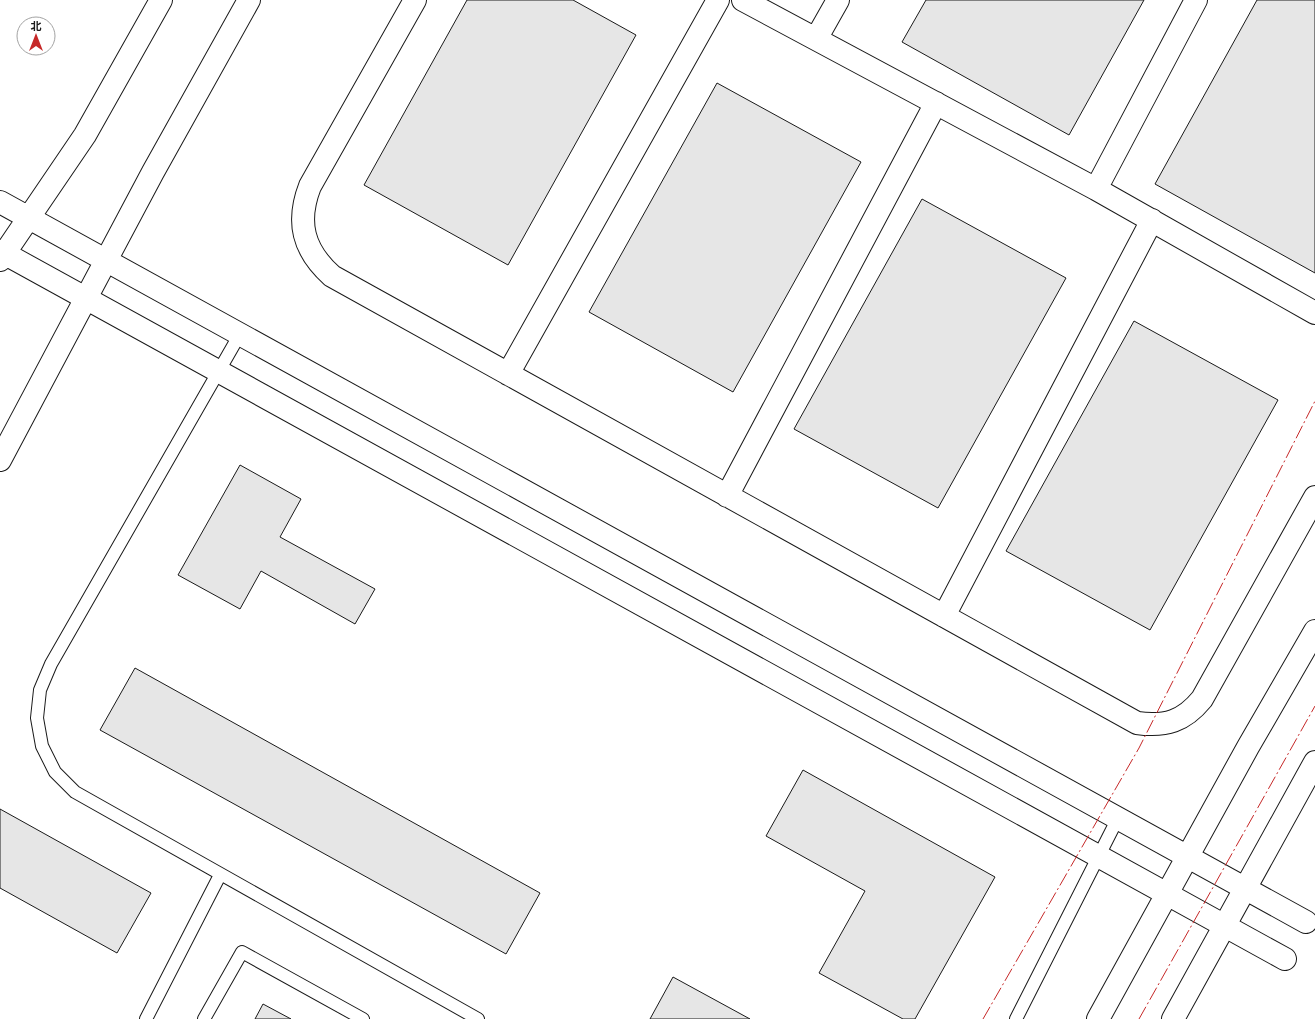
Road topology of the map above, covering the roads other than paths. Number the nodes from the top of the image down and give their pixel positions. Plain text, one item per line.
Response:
1 (161, 0) edge
2 (249, 0) edge
3 (416, 0) edge
4 (718, 0) edge
5 (743, 0) edge
6 (838, 0) edge
7 (1196, 0) edge
8 (816, 39) junction
9 (936, 103) junction
10 (1096, 189) junction
11 (0, 202) edge
12 (29, 218) junction
13 (1152, 220) junction
14 (2, 255) edge
15 (106, 261) junction
16 (86, 299) junction
17 (1315, 313) edge
18 (240, 334) junction
19 (218, 371) junction
20 (508, 374) junction
21 (0, 460) edge
22 (727, 496) junction
23 (1315, 497) edge
24 (944, 616) junction
25 (1315, 631) edge
26 (1315, 762) edge
27 (1118, 818) junction
28 (1099, 856) junction
29 (1188, 857) junction
30 (220, 875) junction
31 (1245, 888) junction
32 (1167, 894) junction
33 (1306, 922) dead end
34 (1224, 925) junction
35 (1285, 959) dead end
36 (146, 1019) edge
37 (204, 1019) edge
38 (363, 1019) edge
39 (478, 1019) edge
40 (1016, 1019) edge
41 (1098, 1019) edge
42 (1173, 1019) edge

1 - 12 street
2 - 15 street
3 - 20 street
4 - 20 street
5 - 8 street
6 - 8 street
7 - 10 street
8 - 9 street
9 - 10 street
9 - 22 street
10 - 13 street
11 - 12 street
12 - 14 street
12 - 15 street
13 - 17 street
13 - 24 street
14 - 16 street
15 - 16 street
15 - 18 street
16 - 19 street
16 - 21 street
18 - 19 lane
18 - 27 street
19 - 28 street
19 - 30 lane
20 - 22 street
22 - 24 street
23 - 24 street
25 - 29 street
26 - 31 street
27 - 28 lane
27 - 29 street
28 - 32 street
28 - 40 lane
29 - 31 street
29 - 32 street
30 - 36 lane
30 - 39 lane
31 - 33 street
31 - 34 street
32 - 34 street
32 - 41 street
34 - 35 street
34 - 42 street
37 - 38 lane

